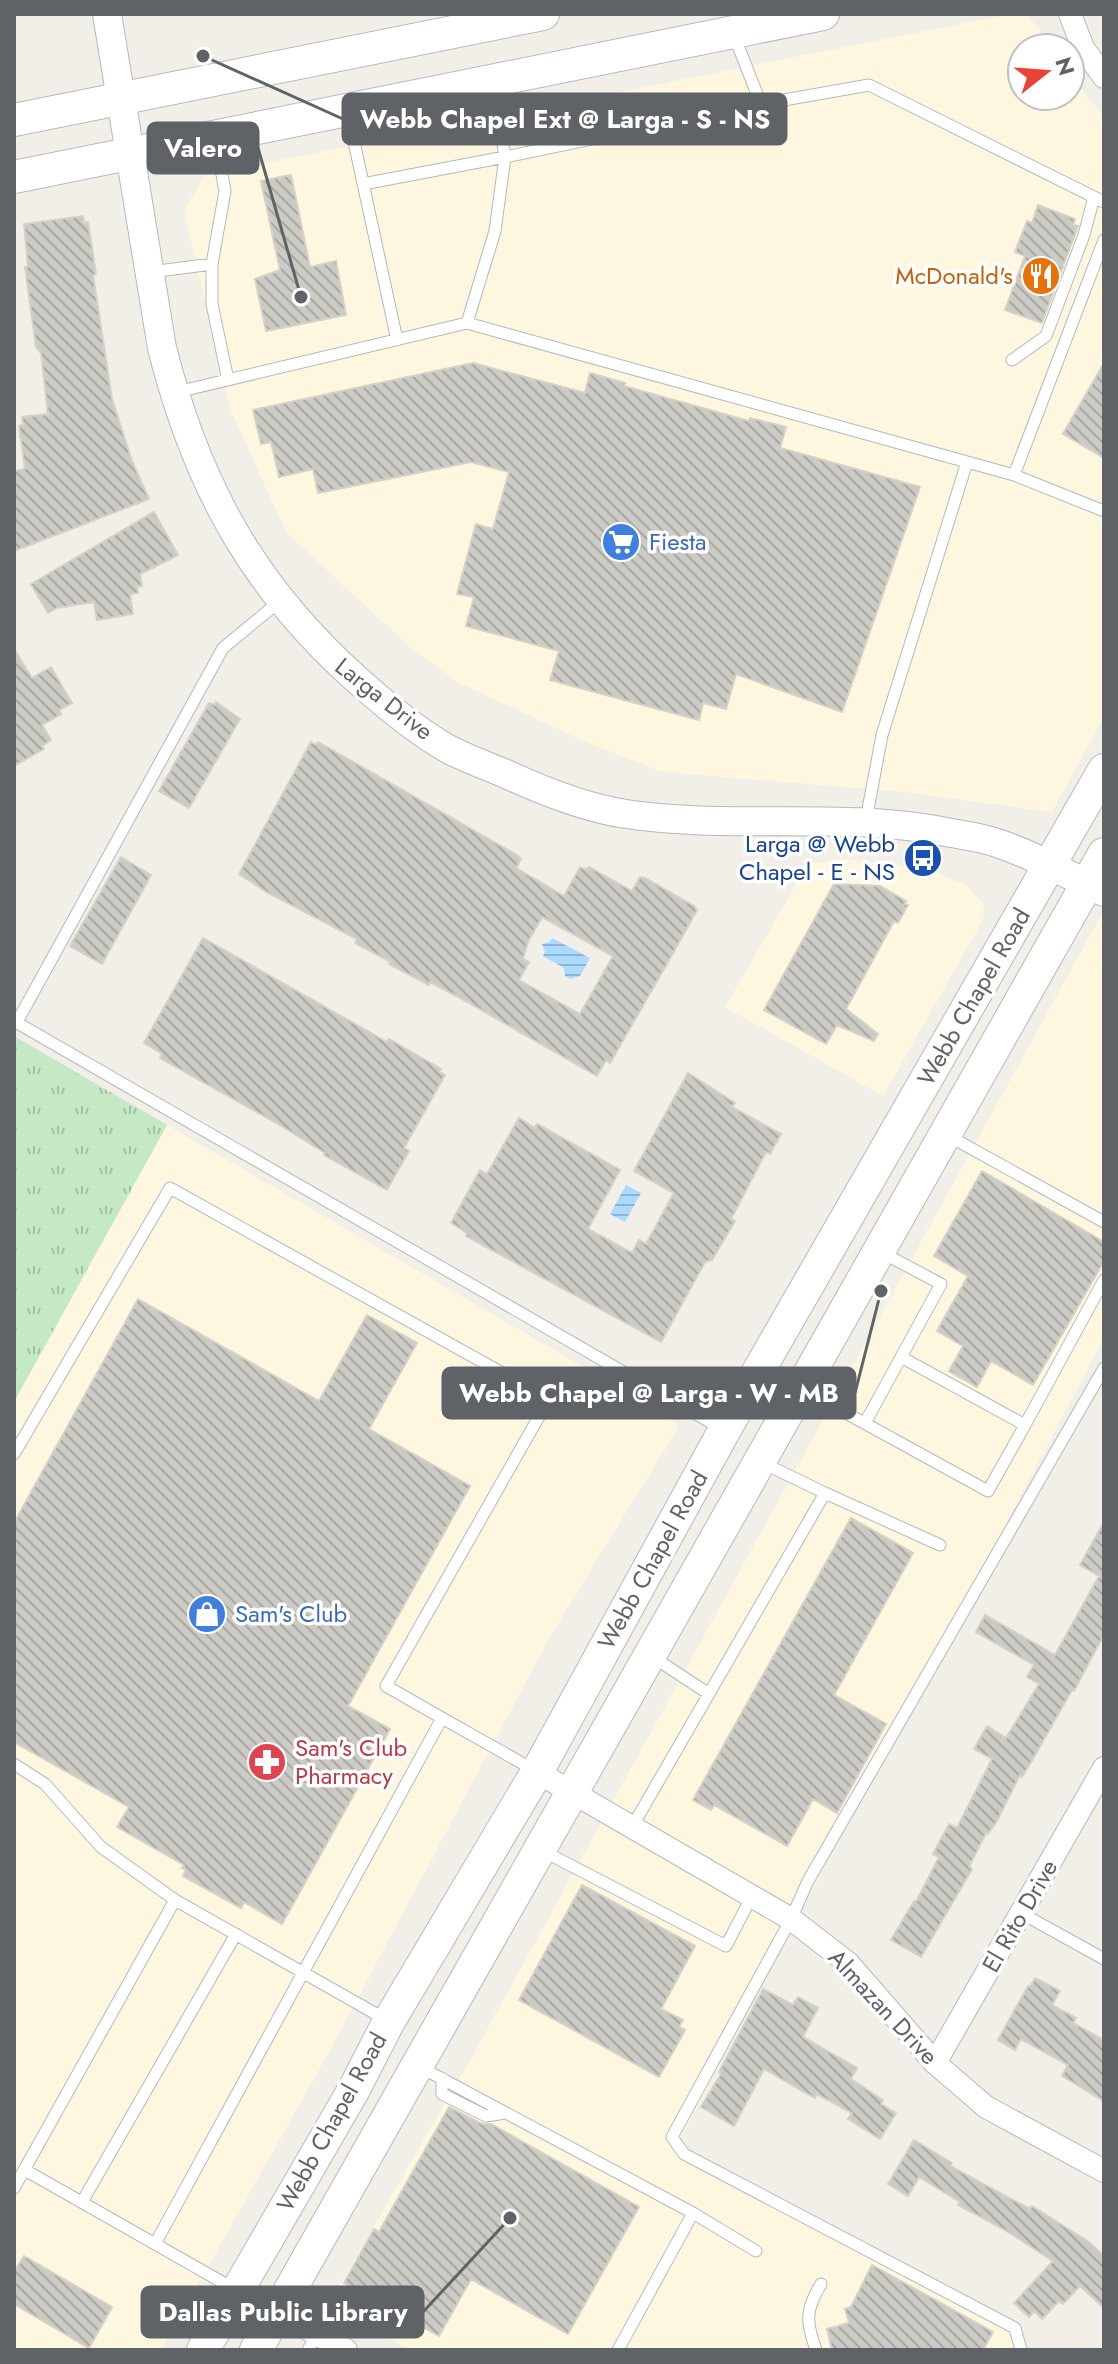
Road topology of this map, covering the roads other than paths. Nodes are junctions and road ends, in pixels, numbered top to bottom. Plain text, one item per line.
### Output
1 (107, 14) edge
2 (543, 14) edge
3 (823, 14) edge
4 (1070, 14) edge
5 (730, 23) edge
6 (1104, 77) edge
7 (493, 80) junction
8 (120, 98) junction
9 (761, 104) junction
10 (347, 110) junction
11 (14, 120) edge
12 (215, 136) junction
13 (130, 153) junction
14 (505, 157) junction
15 (14, 177) edge
16 (363, 184) junction
17 (1099, 200) edge
18 (1104, 240) edge
19 (212, 264) junction
20 (150, 272) junction
21 (467, 323) junction
22 (397, 340) junction
23 (1012, 360) dead end
24 (228, 380) junction
25 (173, 393) junction
26 (967, 462) junction
27 (1014, 475) junction
28 (1104, 511) edge
29 (280, 601) junction
30 (1104, 770) edge
31 (866, 821) junction
32 (1104, 854) edge
33 (1049, 866) junction
34 (1096, 888) edge
35 (16, 1022) edge
36 (945, 1134) junction
37 (1104, 1222) edge
38 (840, 1231) junction
39 (878, 1251) junction
40 (1104, 1280) edge
41 (901, 1357) junction
42 (1104, 1368) edge
43 (800, 1388) junction
44 (865, 1423) junction
45 (1025, 1425) junction
46 (724, 1431) junction
47 (14, 1454) edge
48 (759, 1461) junction
49 (825, 1493) junction
50 (940, 1545) dead end
51 (649, 1655) junction
52 (709, 1694) junction
53 (442, 1718) junction
54 (14, 1764) edge
55 (1104, 1768) edge
56 (537, 1772) junction
57 (572, 1792) junction
58 (632, 1827) junction
59 (540, 1849) junction
60 (752, 1896) junction
61 (175, 1900) junction
62 (1021, 1913) junction
63 (791, 1919) junction
64 (236, 1934) junction
65 (1104, 1959) edge
66 (303, 1973) junction
67 (389, 2021) junction
68 (935, 2063) junction
69 (430, 2072) junction
70 (25, 2170) junction
71 (1104, 2171) edge
72 (14, 2188) edge
73 (82, 2202) junction
74 (693, 2213) junction
75 (155, 2244) junction
76 (756, 2251) dead end
77 (821, 2284) dead end
78 (236, 2290) junction
79 (277, 2312) junction
80 (313, 2342) edge
81 (203, 2350) edge
82 (256, 2350) edge
83 (346, 2350) edge
84 (618, 2350) edge
85 (816, 2350) edge
86 (1021, 2350) edge

1 - 8 street, Larga Drive
2 - 8 main road
3 - 5 main road
4 - 6 street
5 - 7 main road
5 - 9 lane
7 - 10 main road
7 - 14 lane
8 - 11 main road
8 - 13 street, Larga Drive
9 - 14 lane
9 - 17 lane
10 - 12 main road
10 - 16 lane
12 - 13 main road
12 - 19 lane
13 - 15 main road
13 - 20 street, Larga Drive
14 - 16 lane
14 - 21 lane
16 - 22 lane
17 - 23 lane
18 - 27 lane
19 - 20 lane
19 - 24 lane
20 - 25 street, Larga Drive
21 - 22 lane
21 - 26 lane
22 - 24 lane
24 - 25 lane
25 - 29 street, Larga Drive
26 - 27 lane
26 - 31 lane
27 - 28 lane
29 - 31 street, Larga Drive
29 - 35 lane
30 - 33 main road, Webb Chapel Road
31 - 33 street, Larga Drive
32 - 34 main road, Webb Chapel Road
33 - 34 street, Larga Drive
33 - 38 main road, Webb Chapel Road
34 - 36 main road, Webb Chapel Road
35 - 46 lane
36 - 37 lane
36 - 39 main road, Webb Chapel Road
38 - 39 main road
38 - 46 main road, Webb Chapel Road
39 - 41 lane
39 - 43 main road, Webb Chapel Road
40 - 45 lane
41 - 44 lane
41 - 45 lane
42 - 63 lane
43 - 44 lane
43 - 48 main road, Webb Chapel Road
44 - 45 lane
46 - 56 main road, Webb Chapel Road
47 - 53 lane
48 - 49 lane
48 - 51 main road, Webb Chapel Road
49 - 50 lane
49 - 52 lane
51 - 52 lane
51 - 57 main road, Webb Chapel Road
52 - 58 lane
53 - 56 lane
53 - 66 lane
54 - 61 lane
55 - 62 street, El Rito Drive
56 - 57 street, Almazan Drive
56 - 67 main road, Webb Chapel Road
57 - 58 street, Almazan Drive
57 - 59 main road, Webb Chapel Road
58 - 60 street, Almazan Drive
59 - 60 lane
59 - 69 main road, Webb Chapel Road
60 - 63 street, Almazan Drive
61 - 64 lane
61 - 70 lane
62 - 65 lane
62 - 68 street, El Rito Drive
63 - 68 street, Almazan Drive
63 - 86 lane
64 - 66 lane
64 - 73 lane
66 - 67 lane
66 - 75 lane
67 - 78 main road, Webb Chapel Road
68 - 71 street, Almazan Drive
69 - 74 lane
69 - 79 main road, Webb Chapel Road
70 - 72 lane
70 - 73 lane
73 - 75 lane
74 - 76 lane
74 - 84 lane
75 - 78 lane
77 - 85 lane
78 - 79 street
78 - 81 main road, Webb Chapel Road
79 - 80 street
79 - 82 main road, Webb Chapel Road
80 - 83 street

